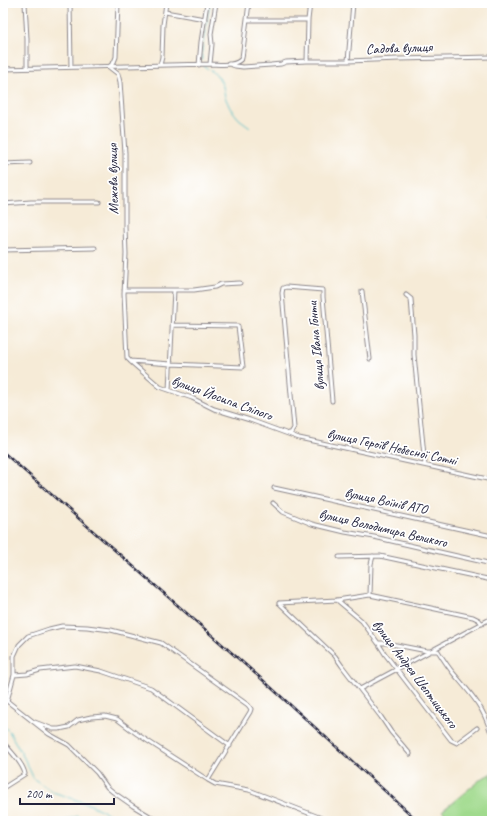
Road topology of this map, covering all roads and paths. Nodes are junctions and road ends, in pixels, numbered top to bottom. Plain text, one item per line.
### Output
1 (25, 3) edge
2 (70, 3) edge
3 (118, 3) edge
4 (166, 3) edge
5 (207, 3) edge
6 (216, 3) edge
7 (249, 3) edge
8 (310, 3) edge
9 (353, 3) edge
10 (165, 12) junction
11 (204, 19) junction
12 (247, 20) junction
13 (308, 20) junction
14 (492, 57) edge
15 (307, 60) junction
16 (348, 61) junction
17 (199, 64) junction
18 (210, 64) junction
19 (229, 64) junction
20 (160, 66) junction
21 (71, 67) junction
22 (110, 67) junction
23 (27, 68) junction
24 (3, 69) edge
25 (30, 163) dead end
26 (3, 164) edge
27 (99, 202) dead end
28 (3, 204) edge
29 (95, 248) dead end
30 (3, 250) edge
31 (240, 284) dead end
32 (174, 290) junction
33 (362, 291) dead end
34 (124, 292) junction
35 (406, 295) dead end
36 (172, 325) junction
37 (370, 359) dead end
38 (130, 361) junction
39 (171, 364) junction
40 (169, 390) junction
41 (332, 401) dead end
42 (287, 433) junction
43 (425, 465) junction
44 (492, 480) edge
45 (274, 488) dead end
46 (273, 503) dead end
47 (492, 536) edge
48 (373, 556) junction
49 (339, 557) dead end
50 (492, 564) edge
51 (492, 580) edge
52 (370, 595) junction
53 (337, 600) junction
54 (492, 618) edge
55 (482, 624) junction
56 (378, 644) junction
57 (432, 651) junction
58 (398, 670) junction
59 (14, 675) junction
60 (360, 689) junction
61 (7, 700) junction
62 (3, 704) edge
63 (32, 721) junction
64 (477, 728) dead end
65 (490, 730) dead end
66 (3, 742) edge
67 (230, 746) junction
68 (410, 754) dead end
69 (208, 780) junction
70 (3, 788) edge
71 (48, 820) dead end
72 (43, 821) edge
73 (158, 821) edge
74 (329, 821) edge

1 - 23 street
2 - 21 street
3 - 22 street
4 - 10 street
5 - 11 street
6 - 18 street
7 - 12 street
8 - 13 street
9 - 16 street
10 - 11 street
10 - 20 street
11 - 17 street
12 - 13 street
12 - 19 street
13 - 15 street
14 - 16 street, Садова вулиця
15 - 16 street, Садова вулиця
15 - 19 street, Садова вулиця
17 - 18 street, Садова вулиця
17 - 20 street, Садова вулиця
18 - 19 street, Садова вулиця
20 - 22 street, Садова вулиця
21 - 22 street, Садова вулиця
21 - 23 street, Садова вулиця
22 - 34 street, Межова вулиця
23 - 24 street, Садова вулиця
25 - 26 street
27 - 28 street
29 - 30 street
31 - 32 street
32 - 34 street
32 - 36 street
33 - 37 street
34 - 38 street
35 - 43 street
36 - 39 street
36 - 39 street
38 - 39 street
38 - 40 street, вулиця Йосипа Сліпого
39 - 40 street
40 - 42 street, вулиця Йосипа Сліпого
41 - 42 street, вулиця Івана Гонти
42 - 43 street, вулиця Героїв Небесної Сотні
43 - 44 street, вулиця Героїв Небесної Сотні
45 - 47 street, вулиця Воїнів АТО
46 - 50 street, вулиця Володимира Великого
48 - 49 street, вулиця Володимира Великого
48 - 51 street, вулиця Володимира Великого
48 - 52 street
52 - 53 street
52 - 55 street
53 - 56 street, вулиця Андрея Шептицького
53 - 60 street
54 - 55 street
55 - 57 street
56 - 57 street
56 - 58 street, вулиця Андрея Шептицького
57 - 58 street
57 - 65 street
58 - 60 street
58 - 64 street, вулиця Андрея Шептицького
59 - 61 street
59 - 67 street
59 - 67 street
60 - 68 street
61 - 62 street
61 - 63 street
63 - 69 street
63 - 73 street
66 - 70 street
67 - 69 street
69 - 74 street
71 - 72 street

